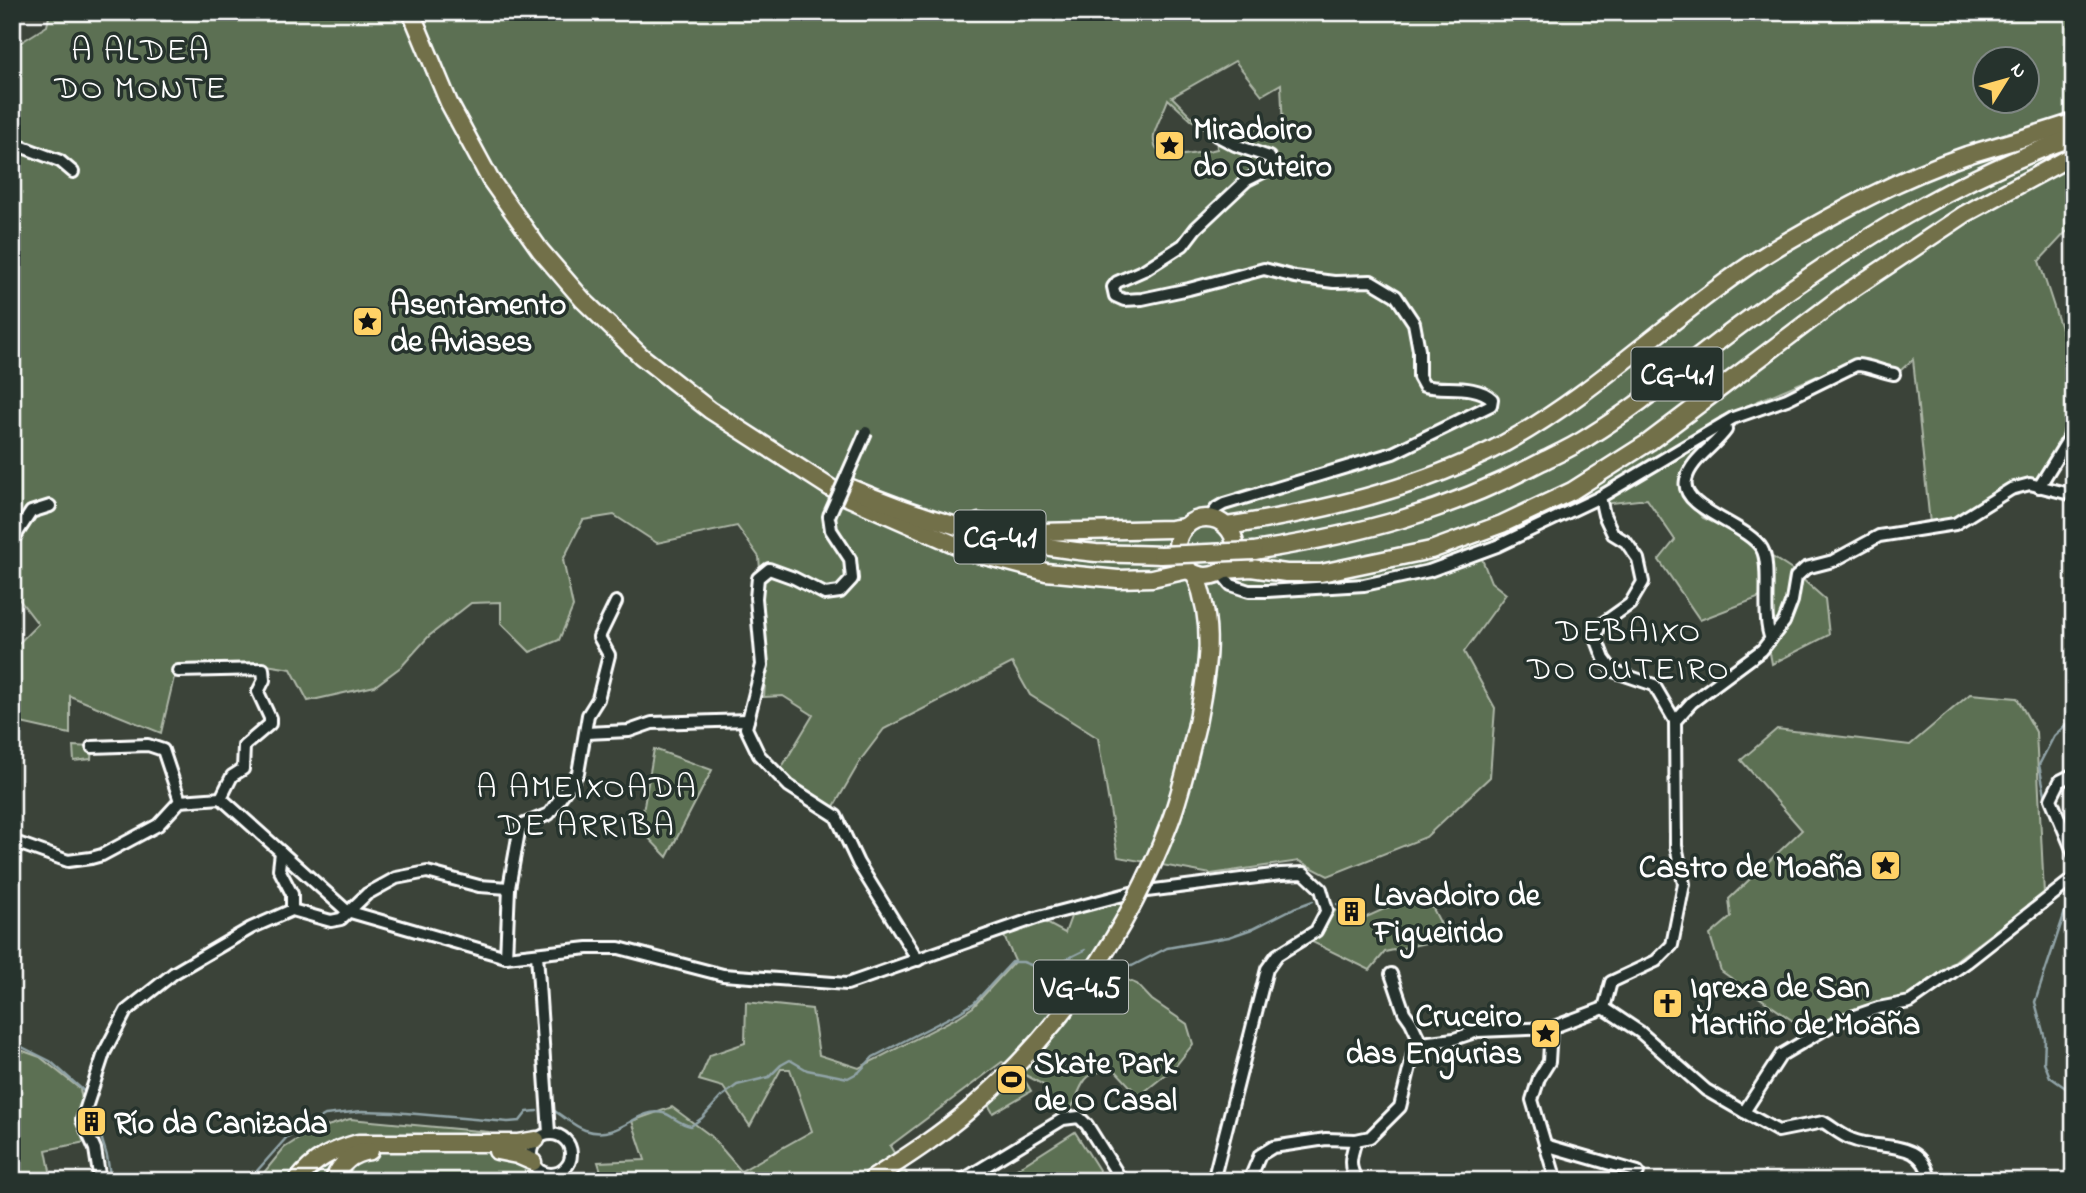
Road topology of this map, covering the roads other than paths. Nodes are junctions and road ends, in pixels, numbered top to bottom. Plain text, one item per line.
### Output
1 (411, 12) edge
2 (2074, 122) edge
3 (1216, 135) dead end
4 (2074, 137) edge
5 (12, 143) edge
6 (2074, 155) edge
7 (73, 172) dead end
8 (2074, 343) edge
9 (1894, 374) dead end
10 (2074, 387) edge
11 (2074, 416) edge
12 (1725, 423) junction
13 (866, 432) dead end
14 (780, 455) junction
15 (846, 486) junction
16 (2039, 487) junction
17 (2074, 495) edge
18 (1601, 497) junction
19 (50, 506) dead end
20 (1209, 518) junction
21 (1227, 526) junction
22 (1185, 527) junction
23 (12, 541) edge
24 (1192, 572) junction
25 (1220, 573) junction
26 (616, 602) dead end
27 (1206, 609) junction
28 (1771, 639) junction
29 (178, 671) dead end
30 (748, 720) junction
31 (1675, 721) junction
32 (586, 733) junction
33 (92, 747) dead end
34 (2074, 774) edge
35 (220, 798) junction
36 (180, 801) junction
37 (12, 841) edge
38 (281, 852) junction
39 (2074, 854) edge
40 (2074, 878) edge
41 (509, 888) junction
42 (292, 910) junction
43 (347, 911) junction
44 (537, 954) junction
45 (506, 957) junction
46 (918, 960) junction
47 (1391, 974) dead end
48 (1604, 1008) junction
49 (1551, 1028) junction
50 (1421, 1043) junction
51 (1744, 1112) junction
52 (543, 1137) junction
53 (1356, 1140) junction
54 (1545, 1145) junction
55 (542, 1172) edge
56 (1638, 1172) dead end
57 (560, 1176) edge
58 (100, 1181) edge
59 (297, 1181) edge
60 (333, 1181) edge
61 (869, 1181) edge
62 (961, 1181) edge
63 (1122, 1181) edge
64 (1213, 1181) edge
65 (1249, 1181) edge
66 (1358, 1181) edge
67 (1553, 1181) edge
68 (1930, 1181) edge

1 - 14 highway, CG-4.1
2 - 21 highway
3 - 20 street
4 - 15 highway, CG-4.1, bridge
5 - 7 street
6 - 25 highway
8 - 10 street
9 - 12 street
11 - 16 street
12 - 18 street
12 - 28 street
13 - 30 street, bridge
14 - 15 highway, CG-4.1
14 - 24 highway
15 - 22 highway
16 - 17 street
16 - 28 street
18 - 25 street
18 - 31 street
19 - 23 street
20 - 21 highway
20 - 22 highway
21 - 25 highway
22 - 24 highway
24 - 25 highway
24 - 27 highway
25 - 27 highway
26 - 32 street
27 - 61 highway, VG-4.5, bridge
28 - 31 street
29 - 35 street
30 - 32 street
30 - 46 street
31 - 48 street
32 - 41 street
33 - 36 street
34 - 39 street
35 - 36 street
35 - 38 street
36 - 37 street
38 - 42 street
38 - 43 street
40 - 51 street
41 - 43 street
41 - 45 street
42 - 43 street
42 - 58 street
43 - 45 street
44 - 45 street
44 - 46 street
44 - 52 street
46 - 64 street
47 - 50 street
48 - 49 street
48 - 51 street
49 - 50 street
49 - 54 street
50 - 53 street
51 - 68 street
52 - 55 street
52 - 57 street
52 - 59 highway
53 - 65 street
53 - 66 street
54 - 56 street
54 - 67 street
55 - 57 street
55 - 60 highway
62 - 63 street

